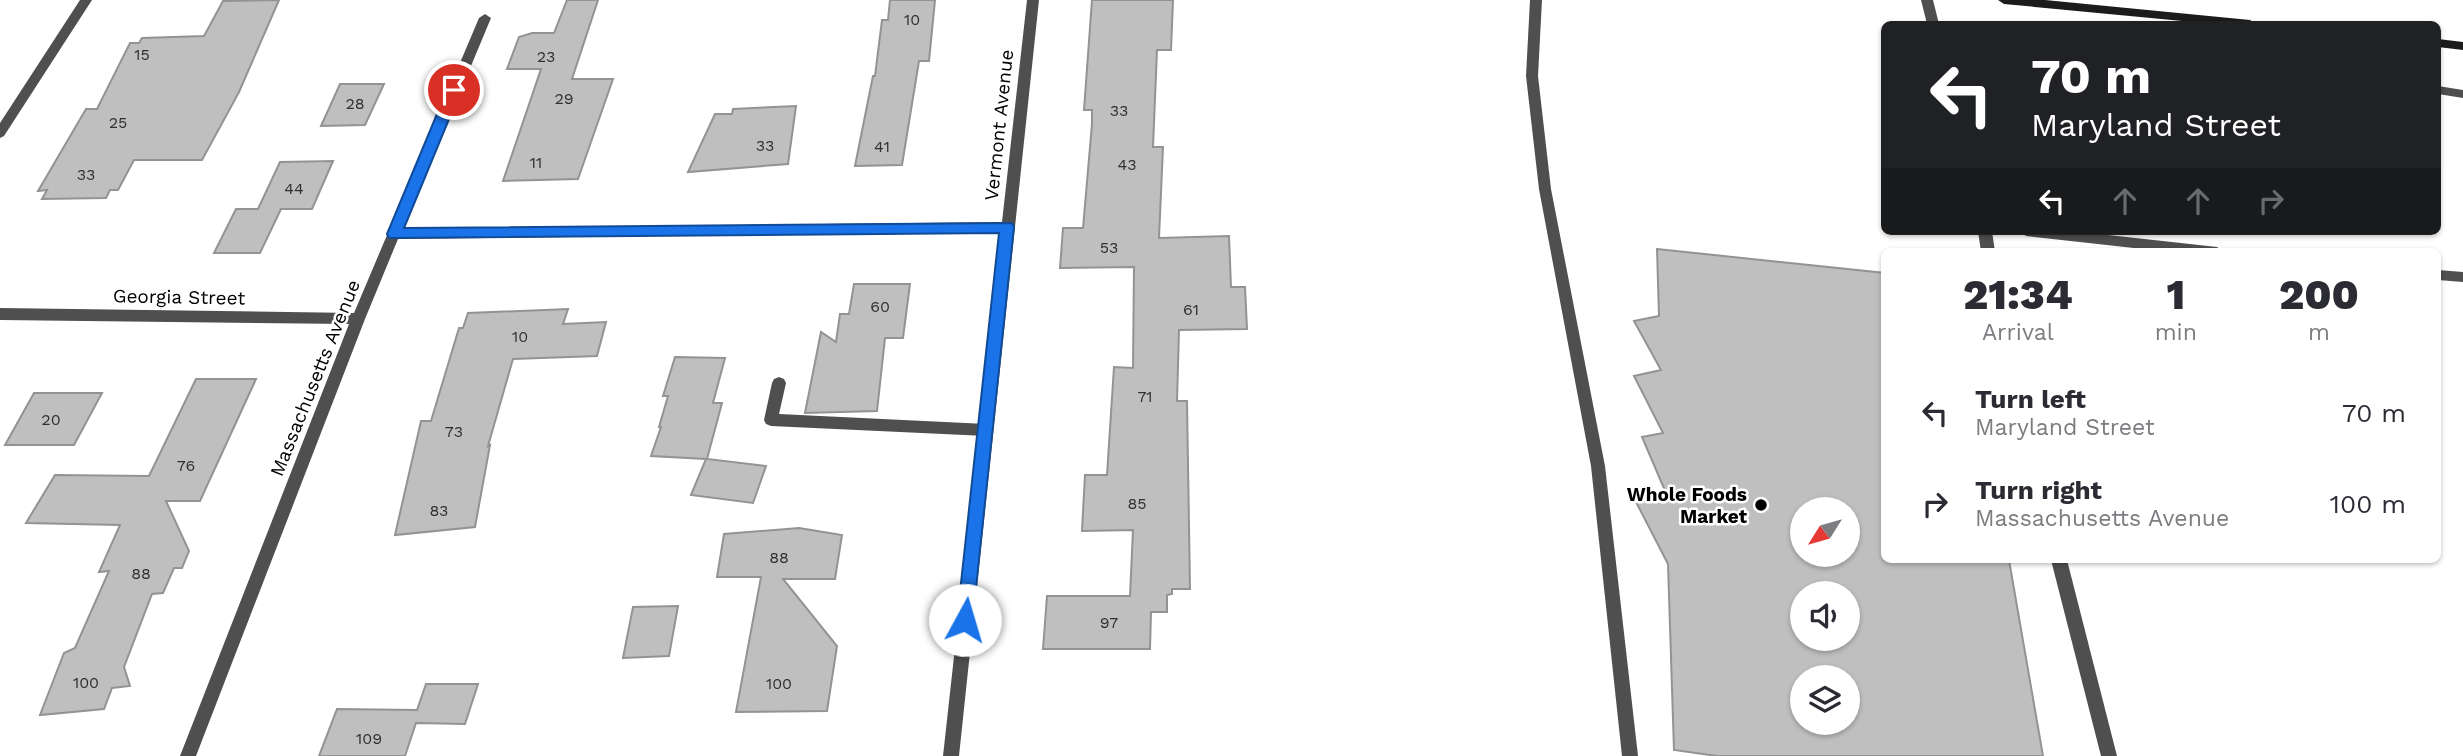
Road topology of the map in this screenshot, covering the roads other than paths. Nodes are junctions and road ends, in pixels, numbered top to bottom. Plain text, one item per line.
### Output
1 (86, 0) edge
2 (1032, 0) edge
3 (1536, 0) edge
4 (1927, 0) edge
5 (2004, 0) edge
6 (485, 18) dead end
7 (1932, 21) edge
8 (2219, 21) edge
9 (2441, 43) edge
10 (2463, 46) edge
11 (2441, 90) edge
12 (2463, 94) edge
13 (0, 133) edge
14 (1007, 227) junction
15 (394, 234) junction
16 (2099, 235) edge
17 (2137, 237) edge
18 (2196, 248) edge
19 (2441, 275) edge
20 (2463, 277) edge
21 (0, 314) edge
22 (358, 319) junction
23 (779, 383) dead end
24 (986, 430) junction
25 (2060, 563) edge
26 (188, 756) edge
27 (951, 756) edge
28 (1630, 756) edge
29 (2109, 756) edge

1 - 13 street
2 - 14 street, Vermont Avenue
3 - 28 street
4 - 7 street
5 - 8 main road
6 - 15 street, Massachusetts Avenue
9 - 10 main road
11 - 12 street
14 - 15 street
14 - 24 street, Vermont Avenue
15 - 22 street, Massachusetts Avenue
16 - 17 street
17 - 18 street
19 - 20 street
21 - 22 street, Georgia Street
22 - 26 street, Massachusetts Avenue
23 - 24 street
24 - 27 street, Vermont Avenue
25 - 29 street

